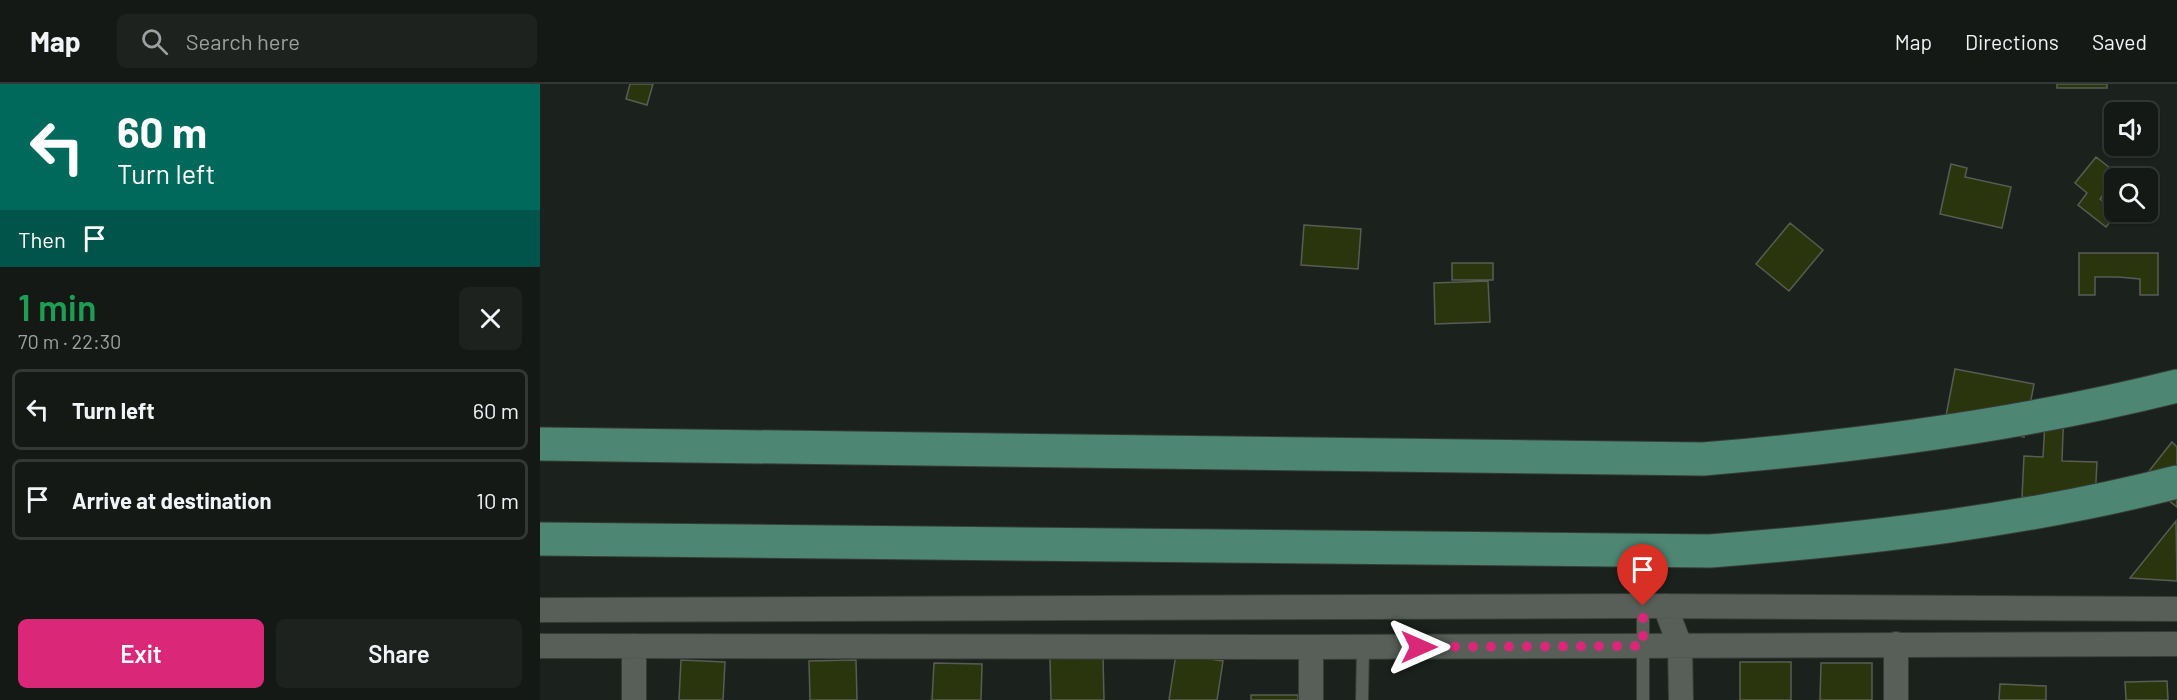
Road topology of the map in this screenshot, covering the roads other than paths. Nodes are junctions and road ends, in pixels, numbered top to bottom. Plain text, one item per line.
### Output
1 (2177, 386) edge
2 (540, 444) edge
3 (2177, 482) edge
4 (540, 539) edge
5 (1654, 606) junction
6 (1376, 607) junction
7 (2177, 609) edge
8 (540, 610) edge
9 (1896, 644) junction
10 (2177, 644) edge
11 (540, 646) edge
12 (634, 646) junction
13 (1643, 646) junction
14 (1680, 646) junction
15 (1311, 647) junction
16 (1369, 647) junction
17 (634, 700) edge
18 (1311, 700) edge
19 (1362, 700) edge
20 (1642, 700) edge
21 (1681, 700) edge
22 (1896, 700) edge

1 - 2 main road
3 - 4 main road
5 - 6 street
5 - 7 street
5 - 13 lane
5 - 14 street
6 - 8 street
6 - 16 street
9 - 10 street
9 - 14 street
9 - 22 street
11 - 12 street
12 - 15 street
12 - 17 street
13 - 14 street
13 - 16 street
13 - 20 lane
14 - 21 street
15 - 16 street
15 - 18 street
16 - 19 lane

